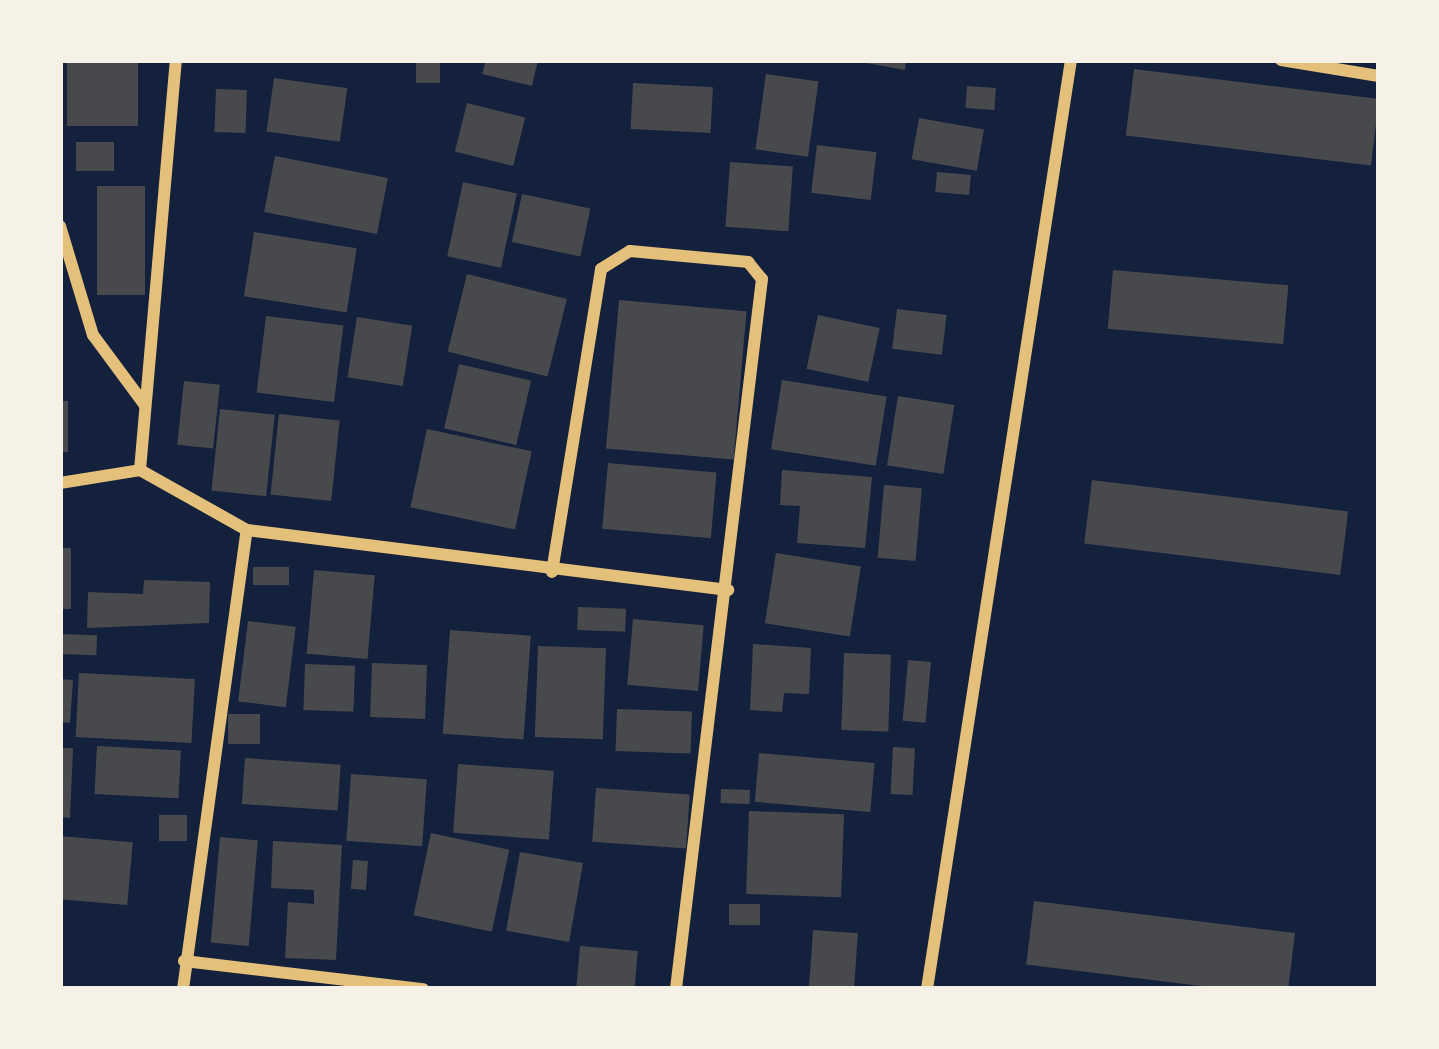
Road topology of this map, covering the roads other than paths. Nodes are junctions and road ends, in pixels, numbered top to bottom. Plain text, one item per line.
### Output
1 (176, 60) edge
2 (1071, 60) edge
3 (1281, 60) edge
4 (1379, 76) edge
5 (60, 226) edge
6 (145, 405) junction
7 (140, 470) junction
8 (60, 483) edge
9 (247, 530) junction
10 (552, 572) junction
11 (728, 590) junction
12 (184, 961) junction
13 (183, 989) edge
14 (423, 989) edge
15 (676, 989) edge
16 (927, 989) edge

1 - 6 street
2 - 16 street
3 - 4 street
5 - 6 street
6 - 7 street
7 - 8 street
7 - 9 street
9 - 10 street
9 - 12 street
10 - 11 street
10 - 11 street
11 - 15 street
12 - 13 street
12 - 14 street

